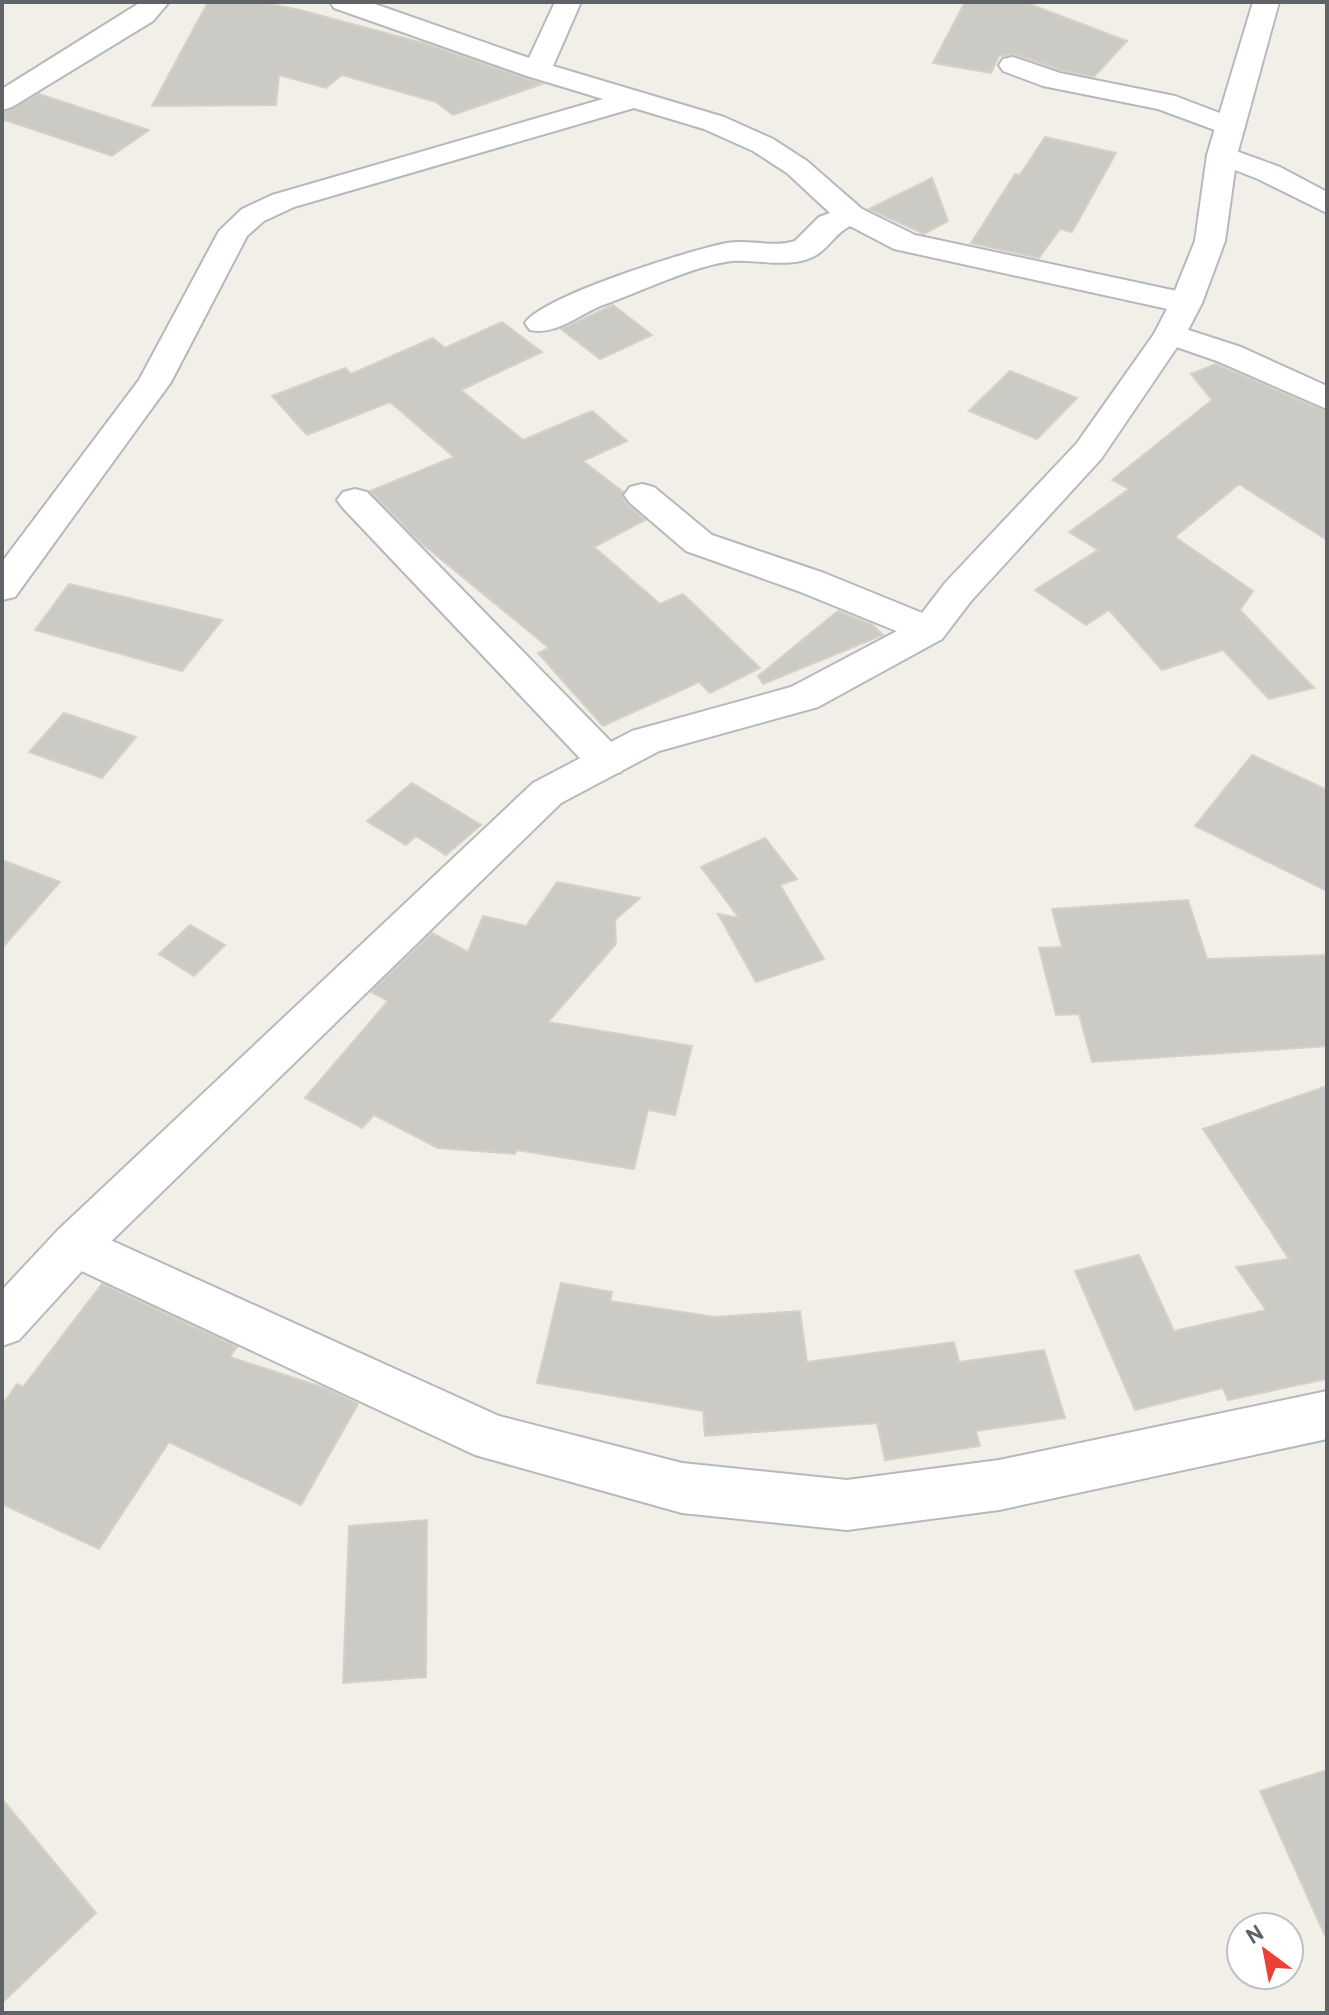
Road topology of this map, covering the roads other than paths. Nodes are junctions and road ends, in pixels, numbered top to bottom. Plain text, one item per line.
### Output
1 (156, 2) edge
2 (568, 2) edge
3 (1266, 2) edge
4 (349, 3) edge
5 (1013, 65) dead end
6 (537, 70) junction
7 (634, 99) junction
8 (2, 101) edge
9 (1227, 141) junction
10 (1327, 204) edge
11 (851, 215) junction
12 (1178, 319) junction
13 (541, 323) dead end
14 (1327, 399) edge
15 (642, 495) dead end
16 (355, 500) dead end
17 (2, 588) edge
18 (929, 630) junction
19 (607, 762) junction
20 (75, 1245) junction
21 (2, 1324) edge
22 (1327, 1415) edge

1 - 8 street
2 - 6 street
3 - 9 street
4 - 6 street
5 - 9 street
6 - 7 street
7 - 11 street
7 - 17 street
9 - 10 street
9 - 12 street
11 - 12 street
11 - 13 street
12 - 14 street
12 - 18 street
15 - 18 street
16 - 19 street
18 - 19 street
19 - 20 street
20 - 21 street
20 - 22 street

